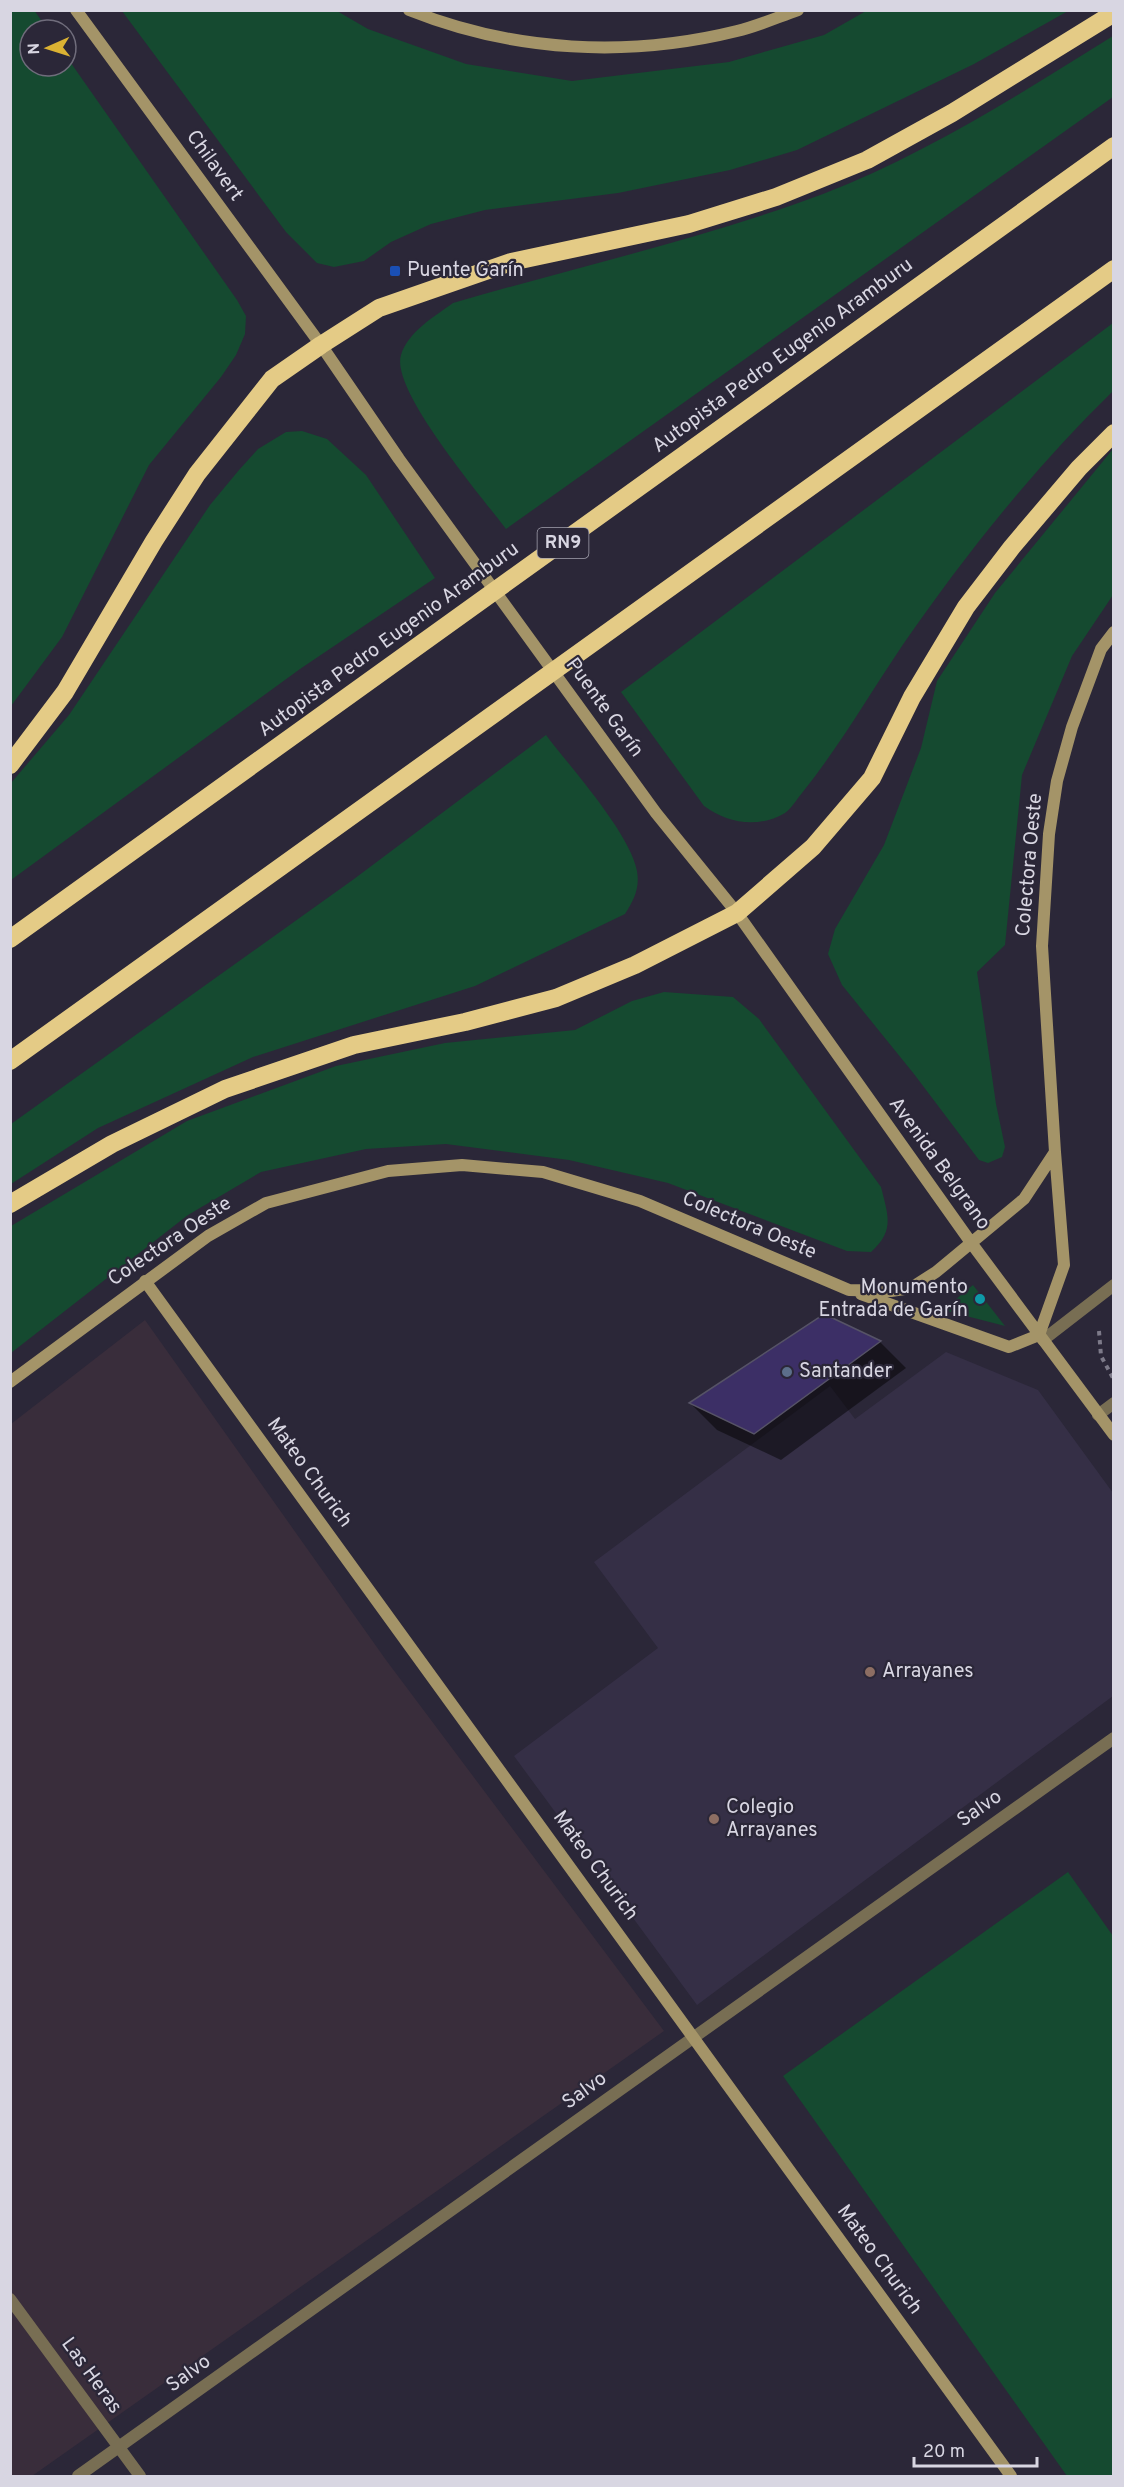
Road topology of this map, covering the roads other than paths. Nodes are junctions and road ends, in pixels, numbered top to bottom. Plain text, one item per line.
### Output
1 (76, 10) edge
2 (409, 10) edge
3 (798, 10) edge
4 (1113, 13) edge
5 (1113, 146) edge
6 (1113, 269) edge
7 (321, 345) junction
8 (1113, 433) edge
9 (1113, 632) edge
10 (10, 765) edge
11 (737, 913) junction
12 (10, 939) edge
13 (10, 1060) edge
14 (1055, 1152) junction
15 (10, 1204) edge
16 (972, 1244) junction
17 (145, 1281) junction
18 (1113, 1285) edge
19 (849, 1290) junction
20 (1041, 1337) junction
21 (10, 1382) edge
22 (1113, 1403) edge
23 (1098, 1415) junction
24 (1113, 1435) edge
25 (1113, 1738) edge
26 (694, 2037) junction
27 (10, 2299) edge
28 (119, 2447) junction
29 (78, 2476) edge
30 (140, 2476) edge
31 (1011, 2476) edge

1 - 7 street, Chilavert
2 - 3 street
4 - 7 highway
5 - 12 highway, Autopista Pedro Eugenio Aramburu / RN9
6 - 13 highway
7 - 10 highway
7 - 11 street, Puente Garín
8 - 11 highway
9 - 14 street, Colectora Oeste
11 - 15 highway
11 - 16 street, Avenida Belgrano
14 - 16 street, Colectora Oeste
14 - 20 street
16 - 19 street, Colectora Oeste
16 - 20 street, Avenida Belgrano
17 - 19 street, Colectora Oeste
17 - 21 street, Colectora Oeste
17 - 26 street, Mateo Churich
18 - 20 street
19 - 20 street
20 - 23 street, Avenida Belgrano
22 - 23 street
23 - 24 street, Avenida Belgrano
25 - 26 street, Salvo
26 - 28 street, Salvo
26 - 31 street, Mateo Churich
27 - 28 street, Las Heras
28 - 29 street, Salvo
28 - 30 street, Las Heras

